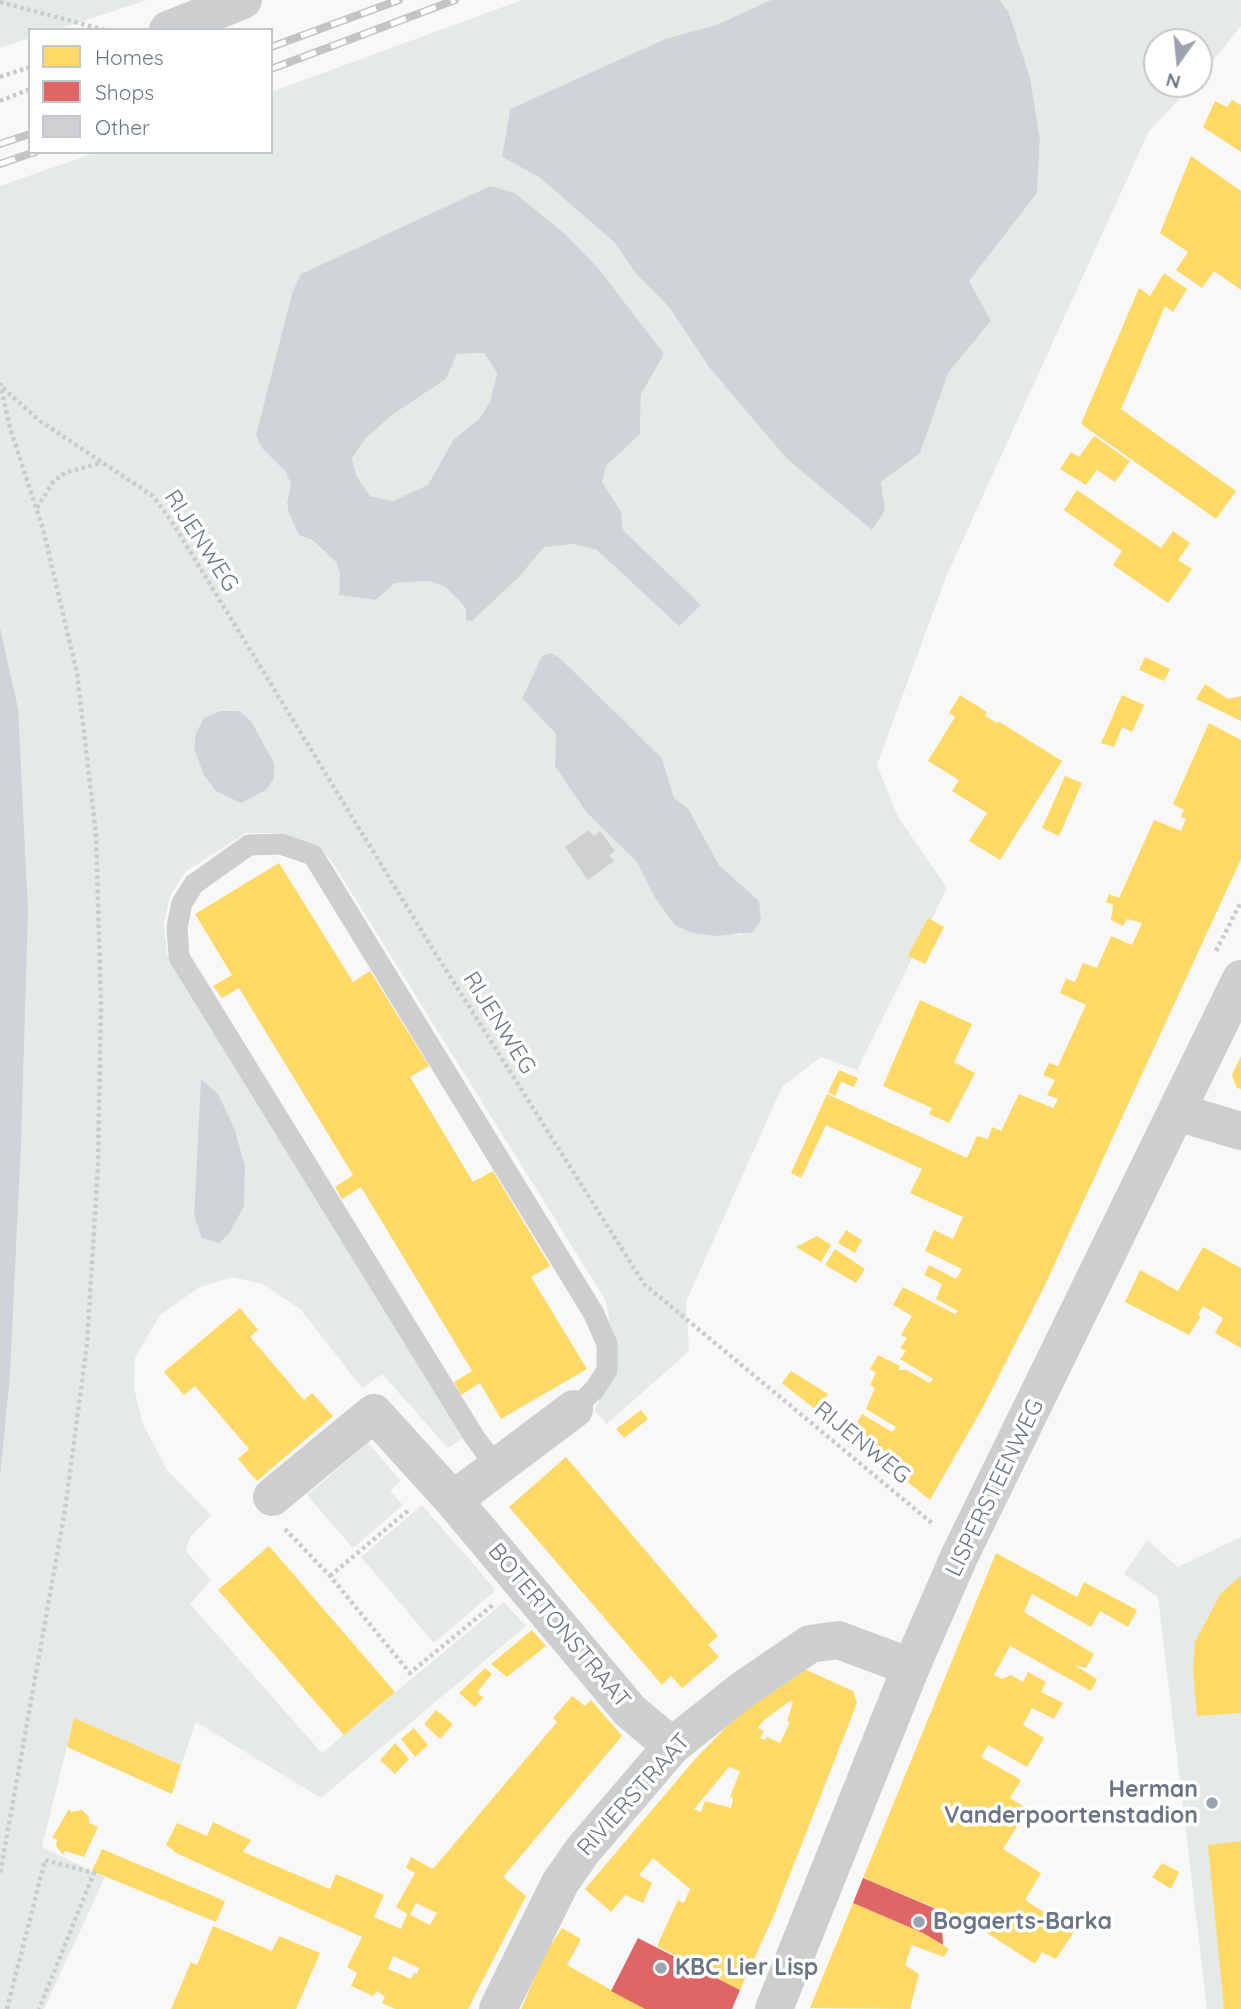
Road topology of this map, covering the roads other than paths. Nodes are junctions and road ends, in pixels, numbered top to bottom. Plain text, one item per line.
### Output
1 (243, 0) edge
2 (173, 28) edge
3 (1241, 979) edge
4 (1177, 1112) junction
5 (1241, 1131) edge
6 (574, 1409) joint
7 (497, 1467) junction
8 (446, 1492) junction
9 (277, 1512) road end
10 (911, 1667) junction
11 (672, 1746) junction
12 (498, 2009) edge
13 (774, 2009) edge

1 - 2 street
3 - 4 street, LISPERSTEENWEG
4 - 5 street
4 - 10 street, LISPERSTEENWEG
6 - 7 street
6 - 7 lane
7 - 8 street
8 - 9 street, BOTERTONSTRAAT
8 - 11 street, BOTERTONSTRAAT
10 - 11 street, RIVIERSTRAAT
10 - 13 street, LISPERSTEENWEG
11 - 12 street, RIVIERSTRAAT

